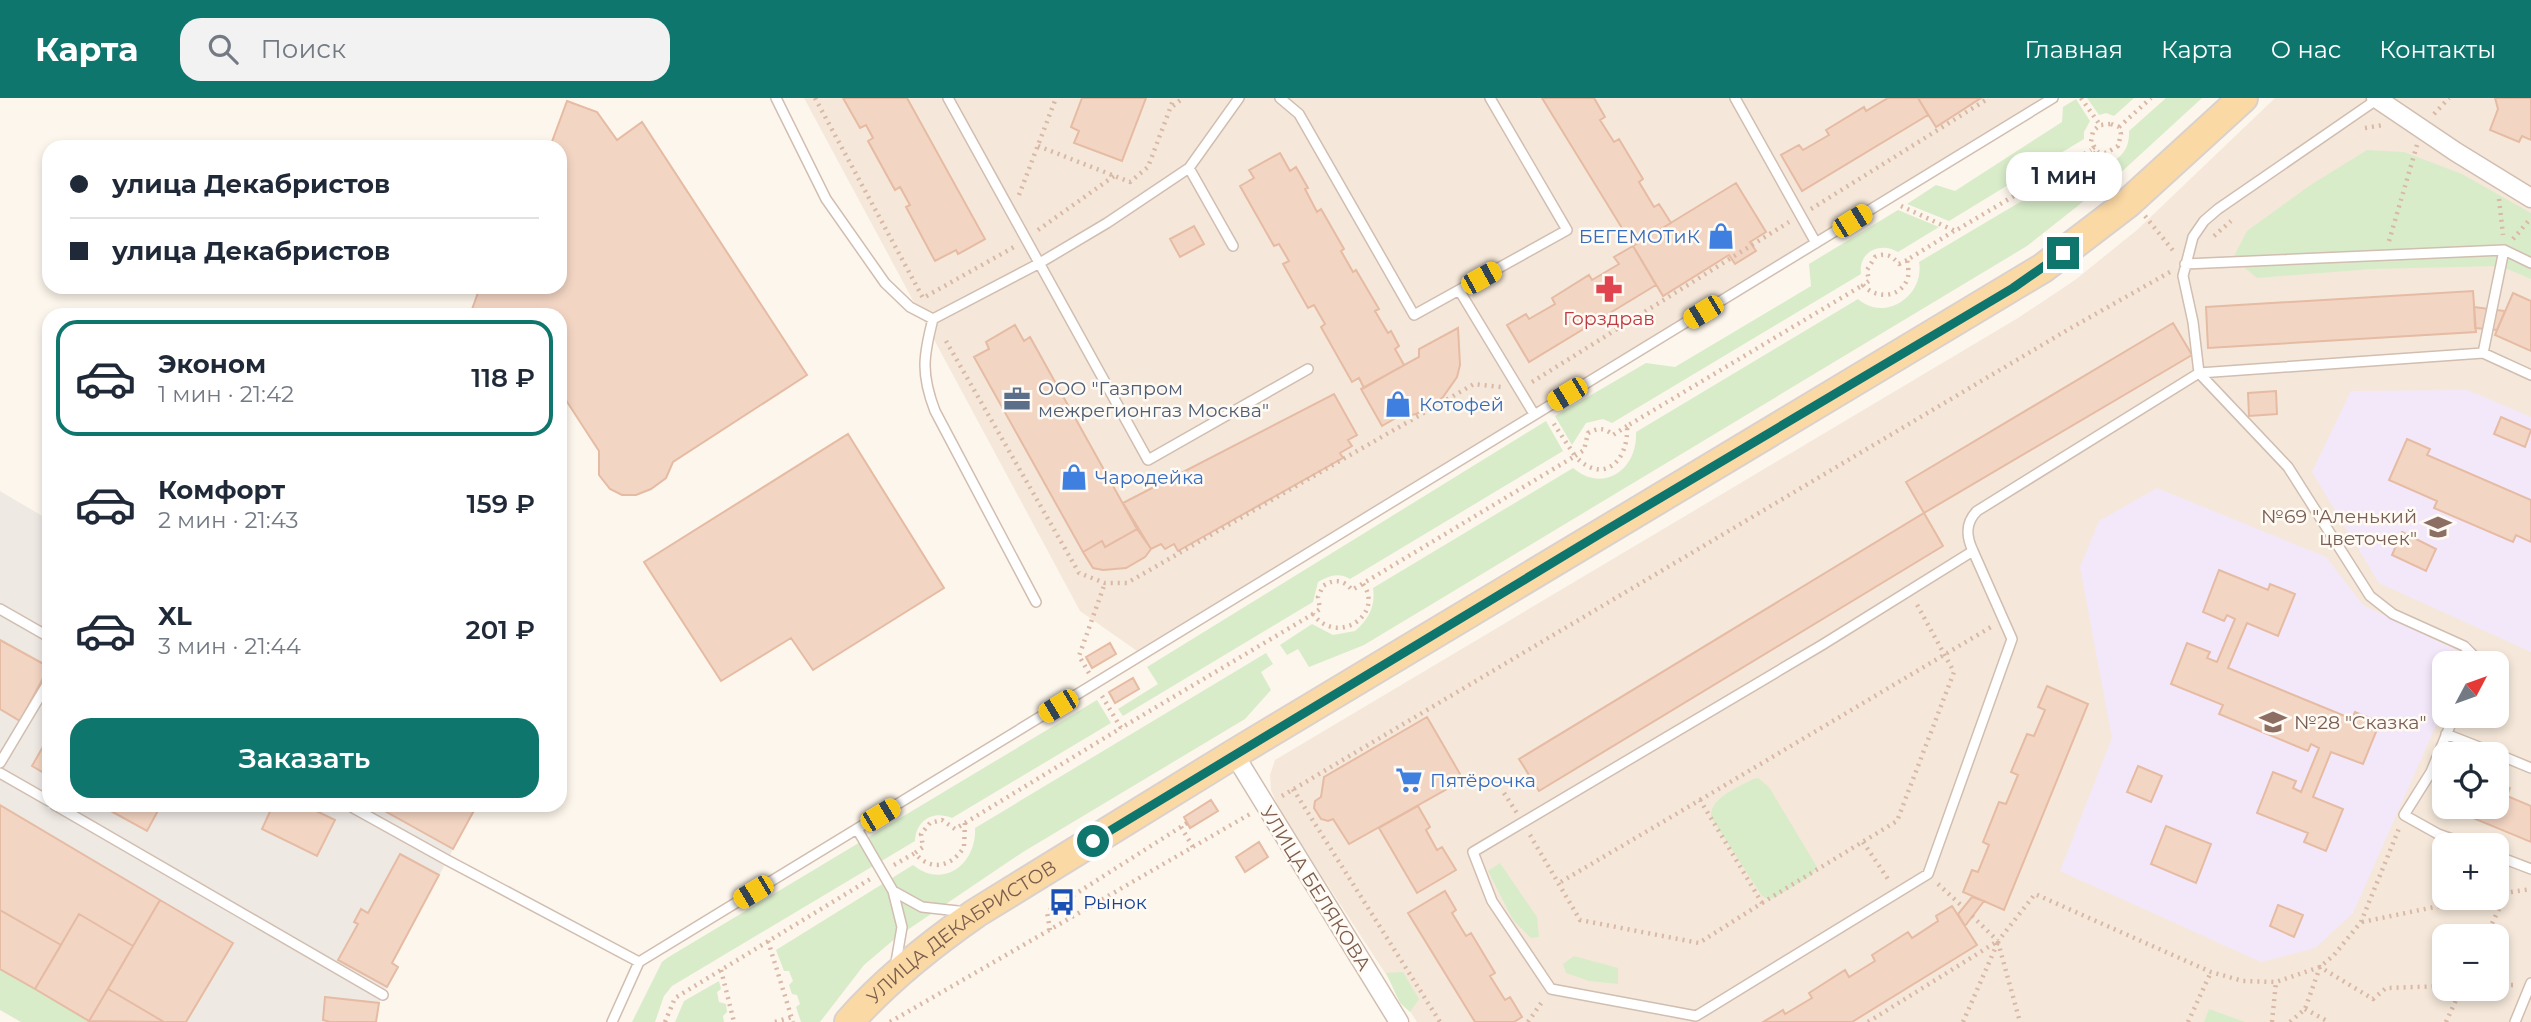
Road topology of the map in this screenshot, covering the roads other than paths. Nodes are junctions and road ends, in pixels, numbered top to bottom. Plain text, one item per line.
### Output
1 (776, 98) edge
2 (948, 98) edge
3 (1238, 98) edge
4 (1280, 98) edge
5 (1490, 98) edge
6 (1735, 98) edge
7 (2053, 98) edge
8 (2243, 98) edge
9 (2378, 98) edge
10 (1189, 168) junction
11 (2531, 198) edge
12 (1816, 243) junction
13 (1233, 246) dead end
14 (2504, 250) junction
15 (2531, 263) edge
16 (1038, 264) junction
17 (2185, 264) junction
18 (1459, 290) junction
19 (933, 319) junction
20 (2483, 353) junction
21 (1308, 369) dead end
22 (2199, 373) junction
23 (2531, 375) edge
24 (1534, 414) junction
25 (1973, 551) junction
26 (1036, 602) dead end
27 (0, 609) edge
28 (42, 633) edge
29 (2469, 651) edge
30 (42, 693) edge
31 (2449, 728) edge
32 (2446, 734) junction
33 (2466, 742) edge
34 (1234, 754) junction
35 (2509, 759) edge
36 (0, 763) edge
37 (2531, 768) edge
38 (0, 773) edge
39 (42, 797) edge
40 (67, 812) edge
41 (361, 812) edge
42 (857, 829) junction
43 (2436, 833) edge
44 (2509, 861) edge
45 (2531, 869) edge
46 (893, 891) junction
47 (976, 913) junction
48 (639, 962) junction
49 (893, 977) junction
50 (2527, 984) edge
51 (383, 995) dead end
52 (611, 1022) edge
53 (849, 1022) edge
54 (1399, 1022) edge
55 (2515, 1022) edge

1 - 19 lane
2 - 16 lane
3 - 10 lane
4 - 18 lane
5 - 18 lane
6 - 12 lane
7 - 12 lane
8 - 34 main road, УЛИЦА ДЕКАБРИСТОВ
9 - 11 street
9 - 17 lane
10 - 13 lane
10 - 16 lane
12 - 24 lane
14 - 15 lane
14 - 17 lane
14 - 20 lane
16 - 19 lane
16 - 21 lane
17 - 22 lane
18 - 24 lane
19 - 26 lane
20 - 22 lane
20 - 23 lane
22 - 25 lane
22 - 29 lane
24 - 42 lane
25 - 25 lane
27 - 28 lane
30 - 36 lane
31 - 32 lane
32 - 33 lane
32 - 43 lane
34 - 47 main road, УЛИЦА ДЕКАБРИСТОВ
34 - 54 street, УЛИЦА БЕЛЯКОВА
35 - 37 lane
38 - 39 lane
40 - 51 lane
41 - 48 lane
42 - 46 lane
42 - 48 lane
44 - 45 lane
46 - 47 lane
46 - 49 lane
47 - 49 main road, УЛИЦА ДЕКАБРИСТОВ
48 - 52 lane
49 - 53 main road, УЛИЦА ДЕКАБРИСТОВ
50 - 55 lane

